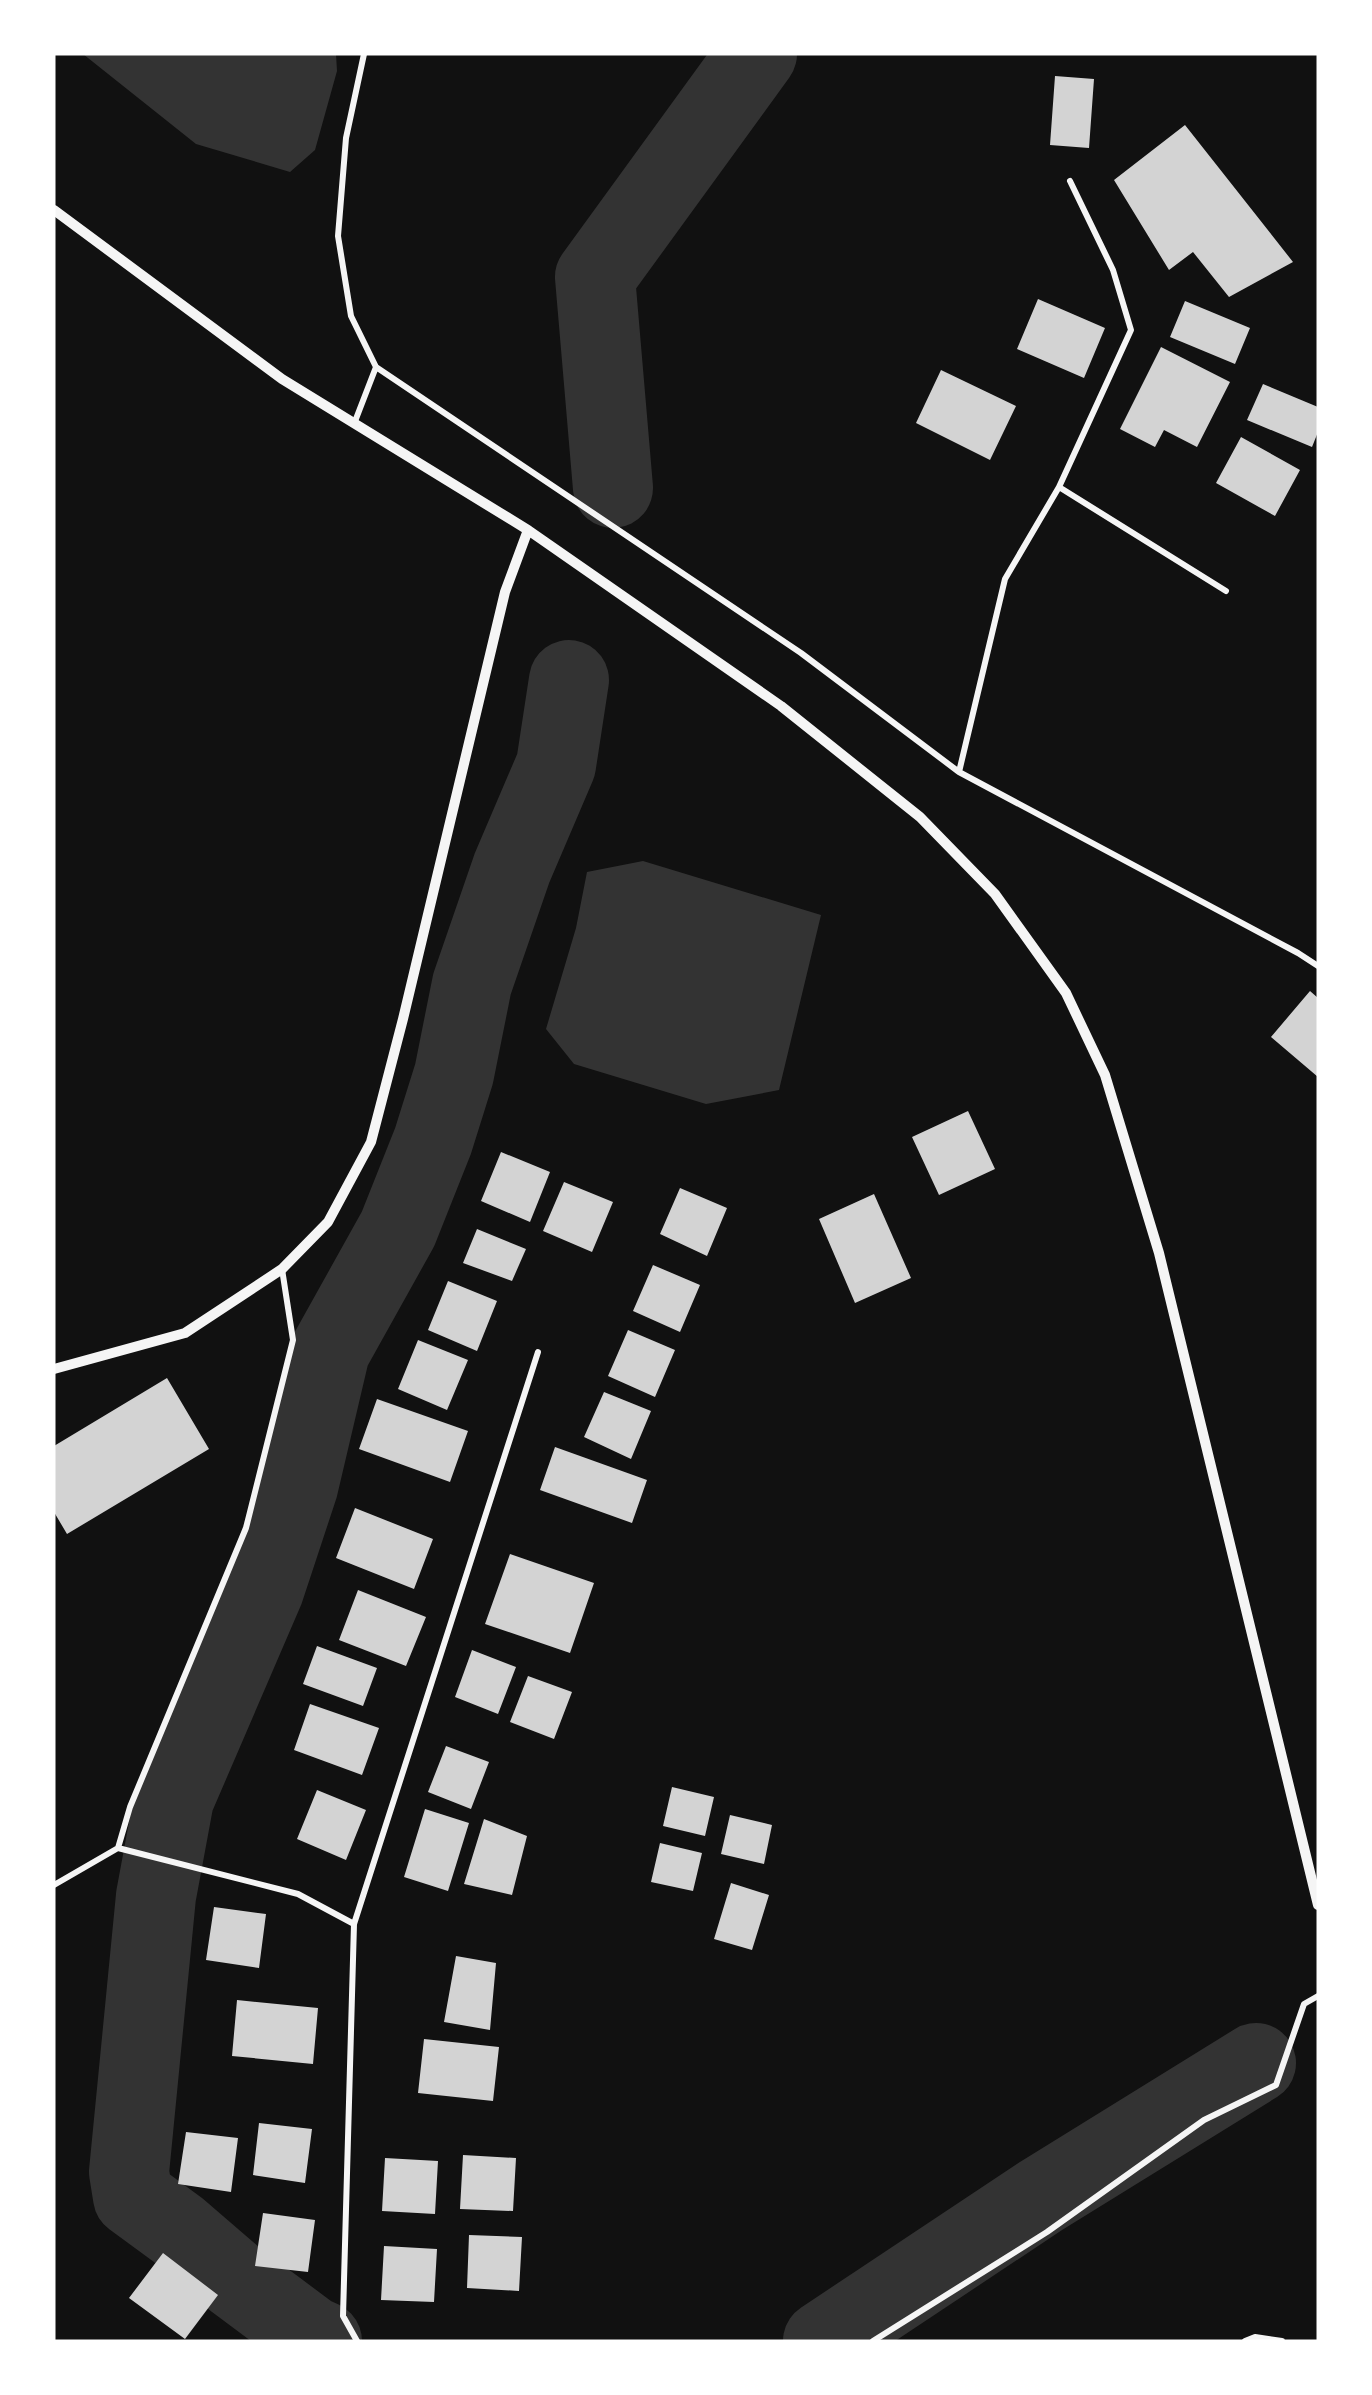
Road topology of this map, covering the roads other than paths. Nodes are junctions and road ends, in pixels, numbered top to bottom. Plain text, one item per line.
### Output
1 (364, 54) edge
2 (1070, 181) dead end
3 (54, 210) edge
4 (376, 366) junction
5 (354, 424) junction
6 (1059, 487) junction
7 (528, 530) junction
8 (1226, 591) dead end
9 (960, 772) junction
10 (1318, 966) edge
11 (282, 1269) junction
12 (538, 1352) dead end
13 (54, 1369) edge
14 (118, 1848) junction
15 (54, 1884) edge
16 (1318, 1905) edge
17 (354, 1924) junction
18 (1318, 1996) edge
19 (357, 2341) edge
20 (873, 2341) edge
21 (1245, 2341) edge
22 (1282, 2341) edge

1 - 4 street
2 - 6 street
3 - 5 street
4 - 5 street
4 - 9 street
5 - 7 street
6 - 8 street
6 - 9 street
7 - 11 street
7 - 16 street
9 - 10 street
11 - 13 street
11 - 14 street
12 - 17 street
14 - 15 street
14 - 17 street
17 - 19 street
18 - 20 street
21 - 22 street

